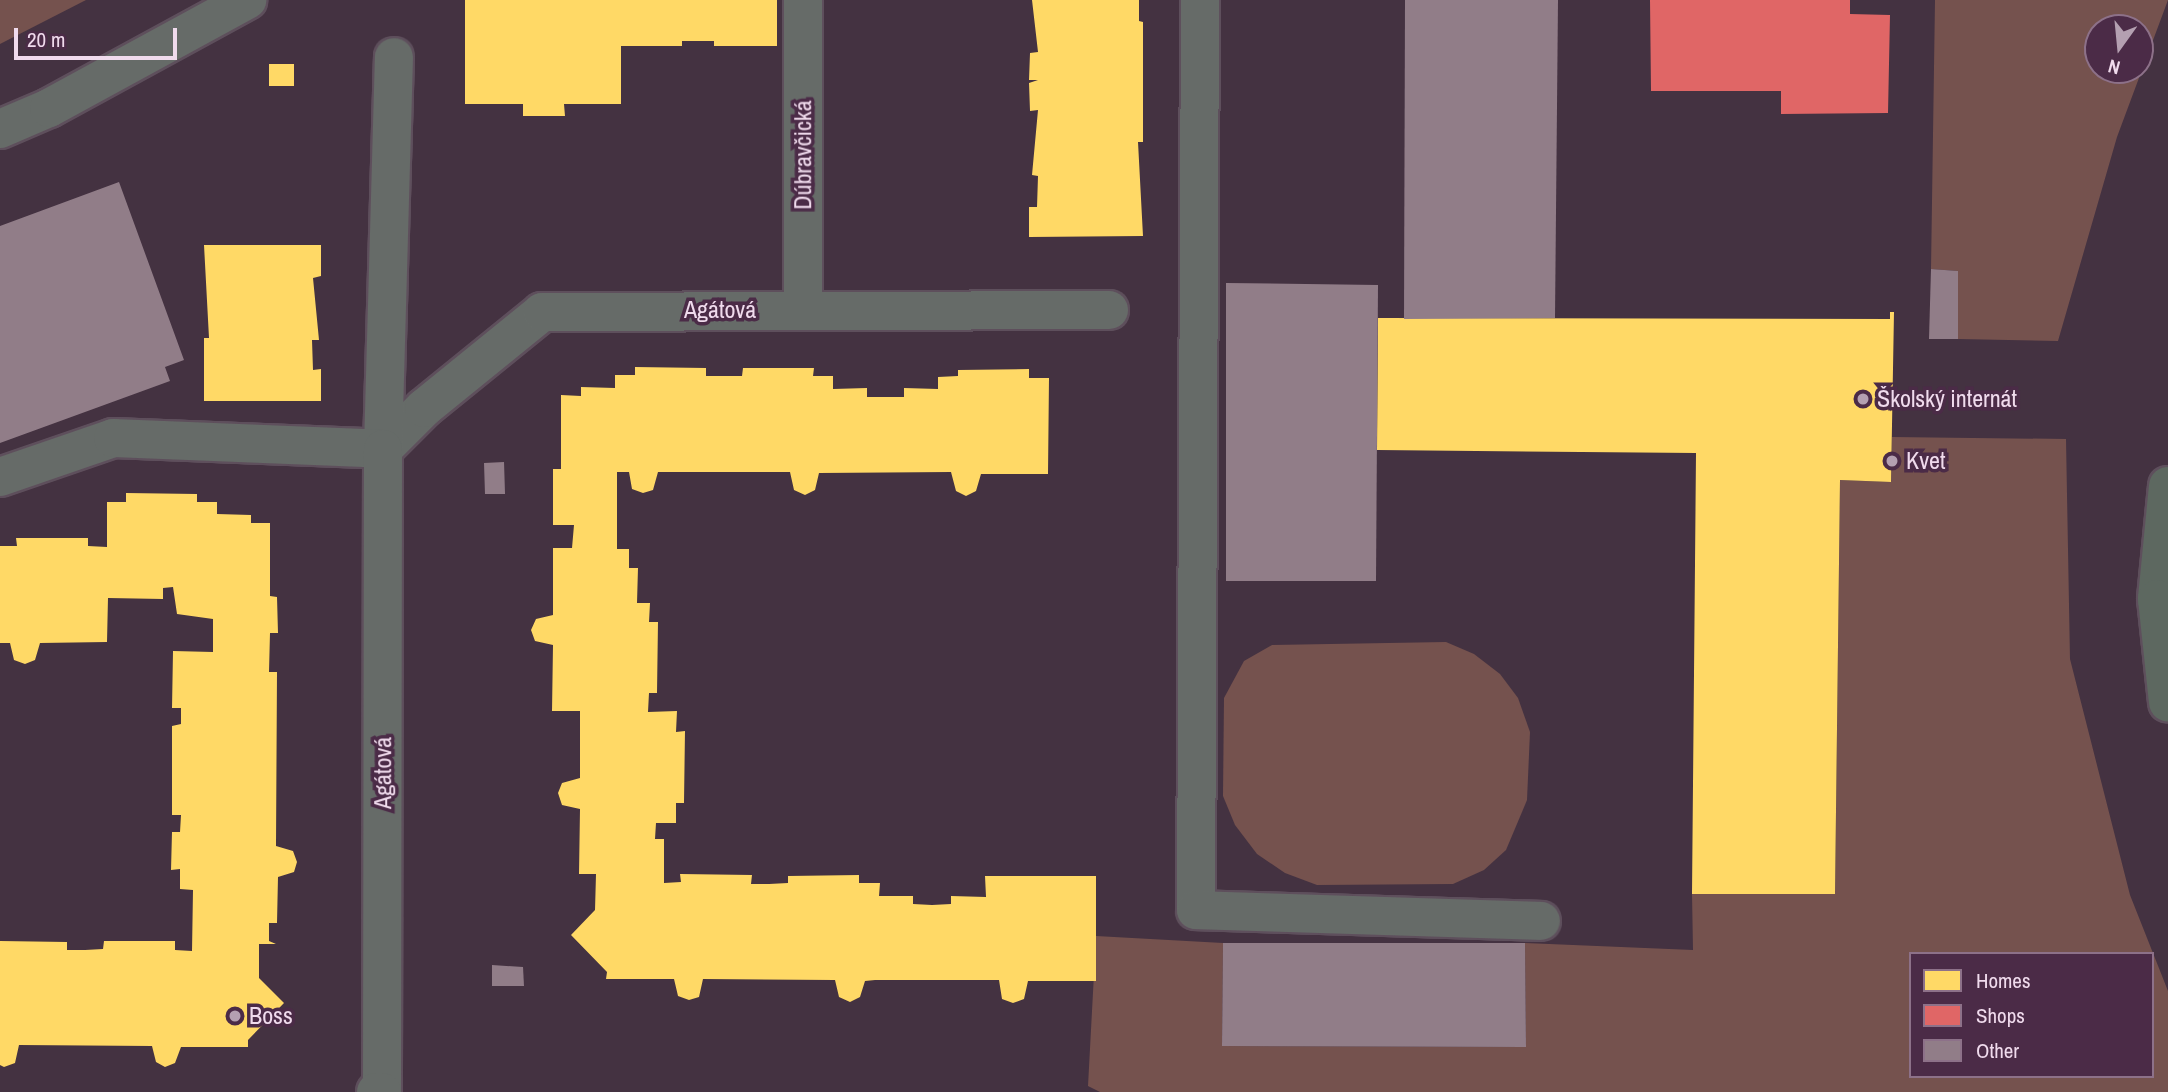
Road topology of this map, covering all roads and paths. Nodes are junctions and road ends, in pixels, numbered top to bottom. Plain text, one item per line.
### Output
1 (247, 0) edge
2 (803, 0) edge
3 (1200, 0) edge
4 (394, 57) dead end
5 (0, 129) edge
6 (803, 310) junction
7 (1109, 310) dead end
8 (383, 449) junction
9 (0, 477) edge
10 (2168, 486) edge
11 (2168, 702) edge
12 (1541, 920) dead end
13 (376, 1092) edge

1 - 5 street
2 - 6 street, Dúbravčická
3 - 12 street
4 - 8 street
6 - 7 street, Agátová
6 - 8 street, Agátová
8 - 9 street
8 - 13 street, Agátová
10 - 11 main road

